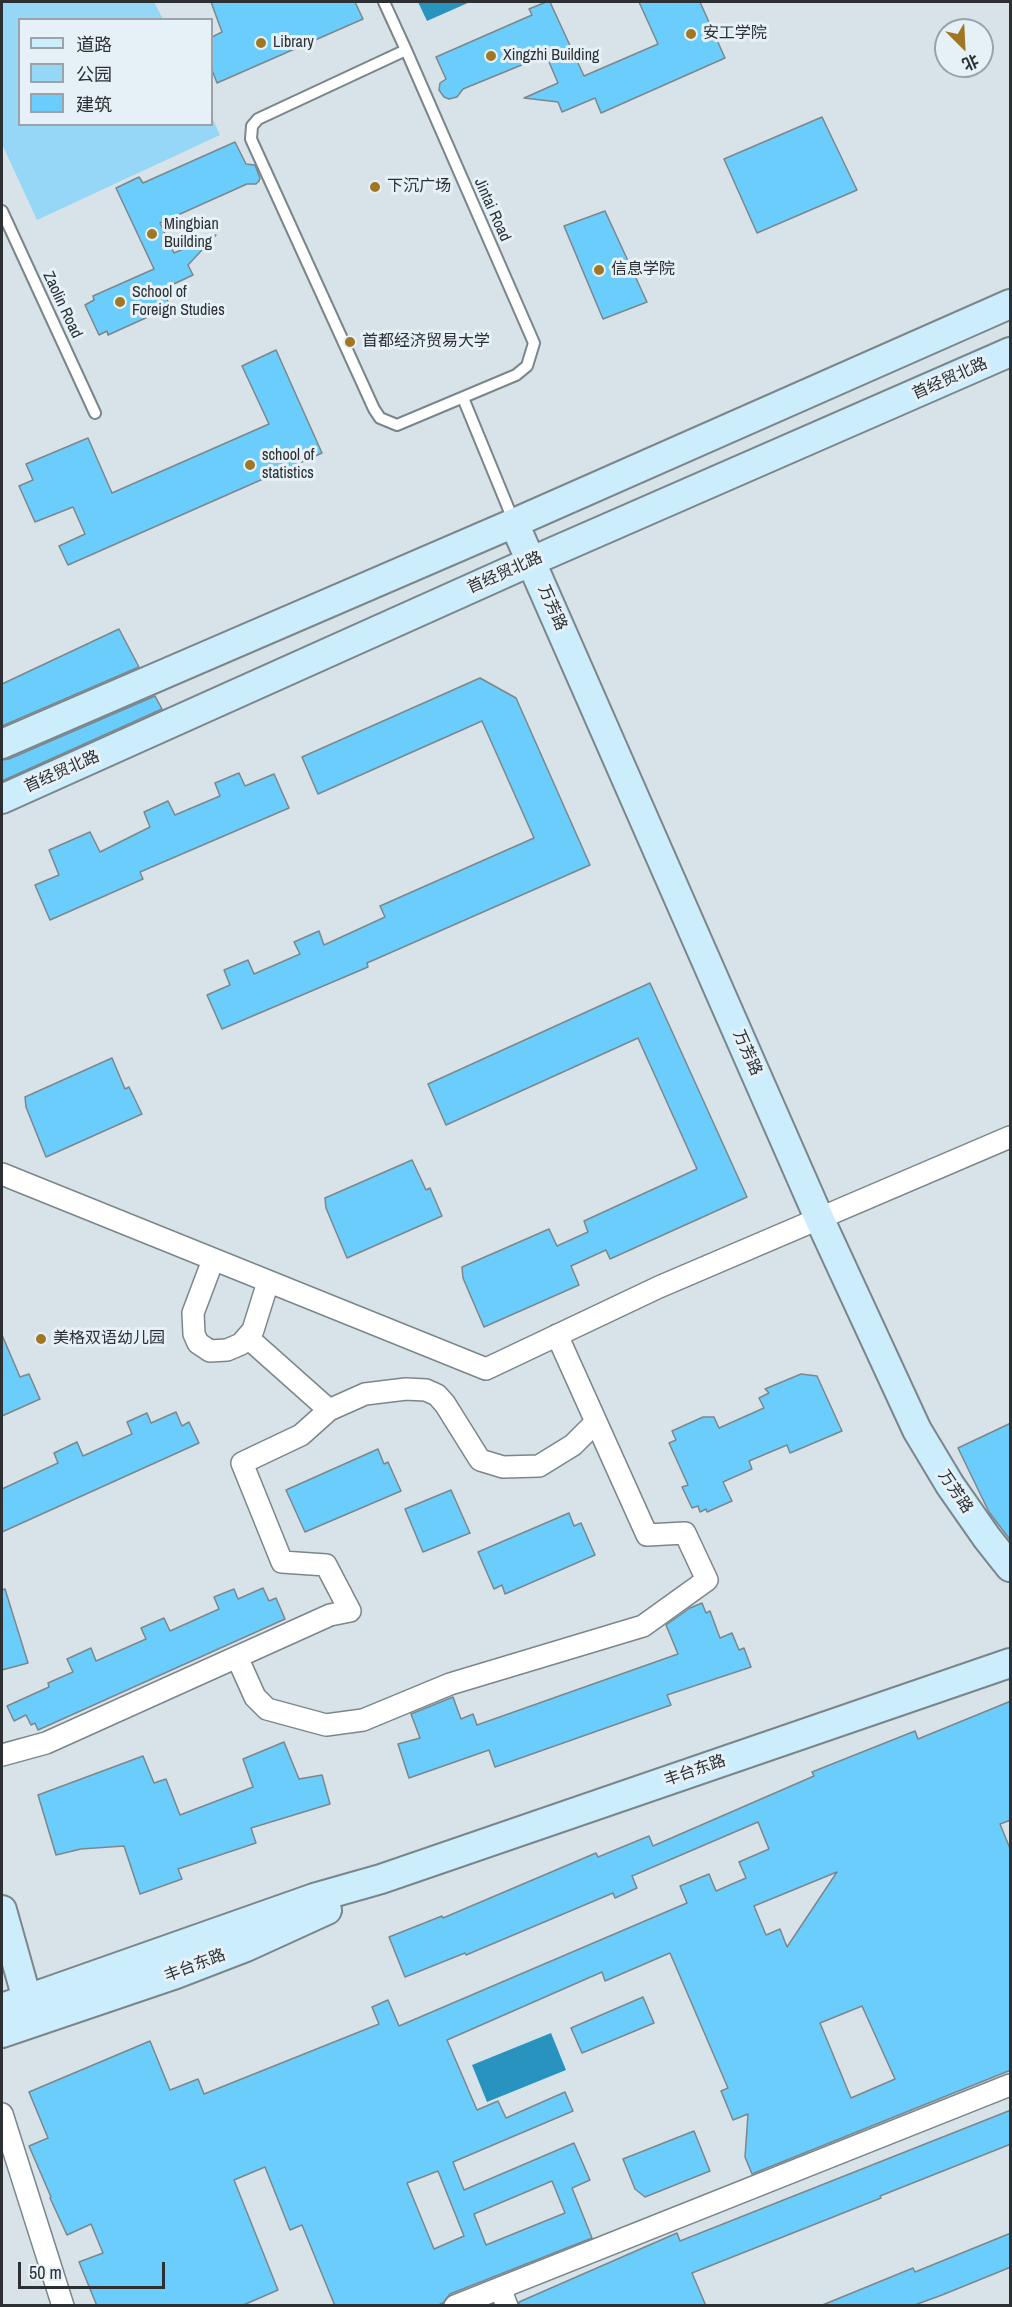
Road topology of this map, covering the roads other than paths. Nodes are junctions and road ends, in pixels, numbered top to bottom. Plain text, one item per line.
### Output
1 (384, 2) edge
2 (406, 50) junction
3 (2, 211) edge
4 (1011, 304) edge
5 (1011, 352) edge
6 (463, 398) junction
7 (96, 413) dead end
8 (514, 523) junction
9 (532, 561) junction
10 (2, 744) edge
11 (2, 799) edge
12 (1011, 1137) edge
13 (2, 1174) edge
14 (819, 1218) junction
15 (213, 1260) junction
16 (268, 1282) junction
17 (557, 1335) junction
18 (247, 1337) junction
19 (329, 1410) junction
20 (596, 1422) junction
21 (1011, 1567) edge
22 (237, 1657) junction
23 (1011, 1663) edge
24 (2, 1755) edge
25 (381, 1880) junction
26 (2, 1910) edge
27 (14, 2003) edge
28 (2, 2026) edge
29 (2, 2033) edge
30 (1011, 2085) edge
31 (2, 2114) edge
32 (504, 2297) edge
33 (63, 2306) edge
34 (455, 2306) edge

1 - 2 lane, Jintai Road
2 - 6 lane, Jintai Road
2 - 6 lane, Jintai Road
3 - 7 lane, Zaolin Road
4 - 8 street
5 - 9 street, 首经贸北路
6 - 8 lane
8 - 9 street, 万芳路
8 - 10 street
9 - 11 street, 首经贸北路
9 - 14 street, 万芳路
12 - 14 street
13 - 15 street
14 - 17 street
14 - 21 street, 万芳路
15 - 16 street
15 - 18 street
16 - 17 street
16 - 18 street
17 - 20 street
18 - 19 street
19 - 20 street
19 - 22 street
20 - 22 street
22 - 24 street
23 - 25 street, 丰台东路
25 - 27 street, 丰台东路
25 - 29 street, 丰台东路
26 - 27 street
27 - 28 street
30 - 32 street
31 - 33 street
32 - 34 street

